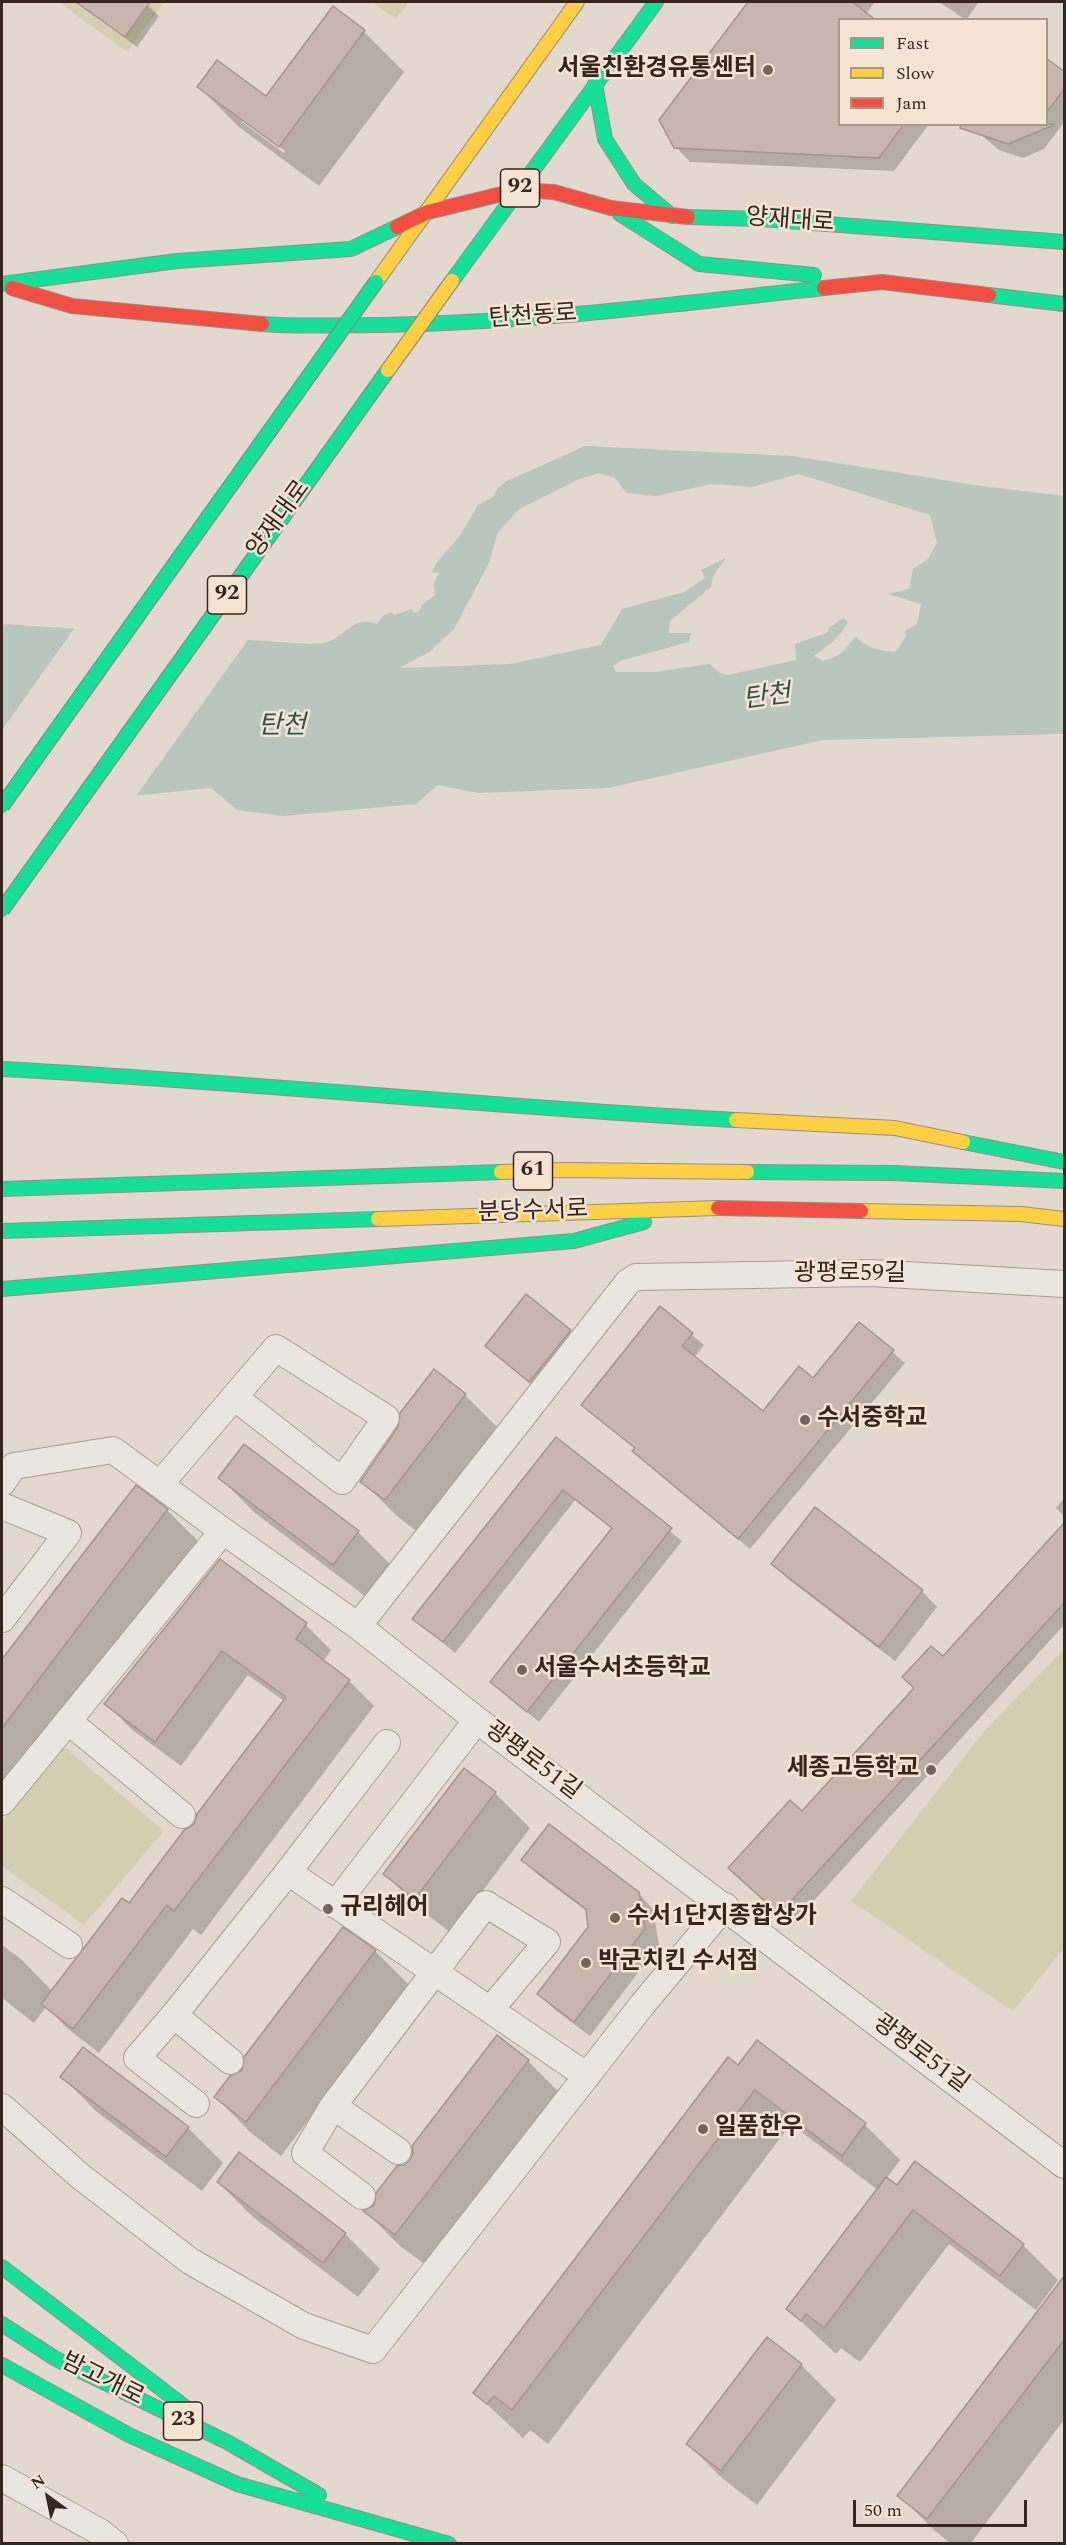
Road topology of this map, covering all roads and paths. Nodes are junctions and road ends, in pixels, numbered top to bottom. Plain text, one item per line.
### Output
1 (577, 2) edge
2 (656, 2) edge
3 (595, 84) junction
4 (518, 190) junction
5 (611, 208) junction
6 (428, 212) junction
7 (672, 216) junction
8 (1065, 242) edge
9 (882, 282) junction
10 (2, 285) edge
11 (1065, 304) edge
12 (2, 806) edge
13 (2, 910) edge
14 (2, 1069) edge
15 (1065, 1162) edge
16 (1065, 1181) edge
17 (2, 1189) edge
18 (698, 1208) junction
19 (1065, 1219) edge
20 (2, 1231) edge
21 (1065, 1284) edge
22 (2, 1289) edge
23 (234, 1397) junction
24 (2, 1483) edge
25 (160, 1484) junction
26 (2, 1506) edge
27 (223, 1531) junction
28 (2, 1619) edge
29 (358, 1626) junction
30 (477, 1720) junction
31 (68, 1721) junction
32 (387, 1743) dead end
33 (2, 1803) edge
34 (182, 1815) dead end
35 (288, 1872) junction
36 (2, 1900) edge
37 (335, 1905) junction
38 (725, 1906) junction
39 (69, 1946) dead end
40 (435, 1972) junction
41 (490, 2010) junction
42 (174, 2015) junction
43 (230, 2061) dead end
44 (586, 2076) junction
45 (196, 2104) dead end
46 (333, 2106) junction
47 (2, 2107) edge
48 (398, 2151) dead end
49 (1065, 2165) edge
50 (362, 2196) dead end
51 (2, 2267) edge
52 (2, 2324) edge
53 (2, 2365) edge
54 (230, 2443) junction
55 (2, 2478) edge
56 (363, 2520) junction
57 (115, 2544) edge
58 (449, 2544) edge

1 - 6 main road, 92
2 - 3 main road, 양재대로 / 92
3 - 4 main road, 양재대로 / 92
3 - 7 main road
4 - 5 main road, 양재대로
4 - 6 main road, 양재대로
4 - 13 main road, 양재대로 / 92, bridge
5 - 7 main road, 양재대로
5 - 9 main road
6 - 10 main road, 탄천동로
6 - 12 main road, 92, bridge
7 - 8 main road, 양재대로
9 - 10 main road, 탄천동로
9 - 11 main road, 탄천동로
14 - 15 main road
16 - 17 main road, 분당수서로 / 61
18 - 19 main road, 분당수서로 / 61
18 - 20 main road, 분당수서로 / 61
18 - 22 main road
21 - 29 street, 광평로59길
23 - 23 street
23 - 25 street
24 - 25 street, 광평로51길
25 - 27 street, 광평로51길
26 - 28 street
27 - 29 street, 광평로51길
27 - 31 street
29 - 30 street, 광평로51길
30 - 37 street
30 - 38 street, 광평로51길
31 - 33 street
31 - 34 street
32 - 35 street
35 - 37 street
35 - 42 street
36 - 39 street
37 - 40 street
38 - 44 street
38 - 49 street, 광평로51길
40 - 41 street
40 - 41 street
40 - 46 street
41 - 44 street
42 - 43 street
42 - 45 street
44 - 47 street
46 - 48 street
46 - 50 street
51 - 54 main road
52 - 54 main road, 밤고개로 / 23
53 - 56 main road, 밤고개로 / 23
54 - 56 main road, 밤고개로 / 23
55 - 57 street
56 - 58 main road, 밤고개로 / 23

